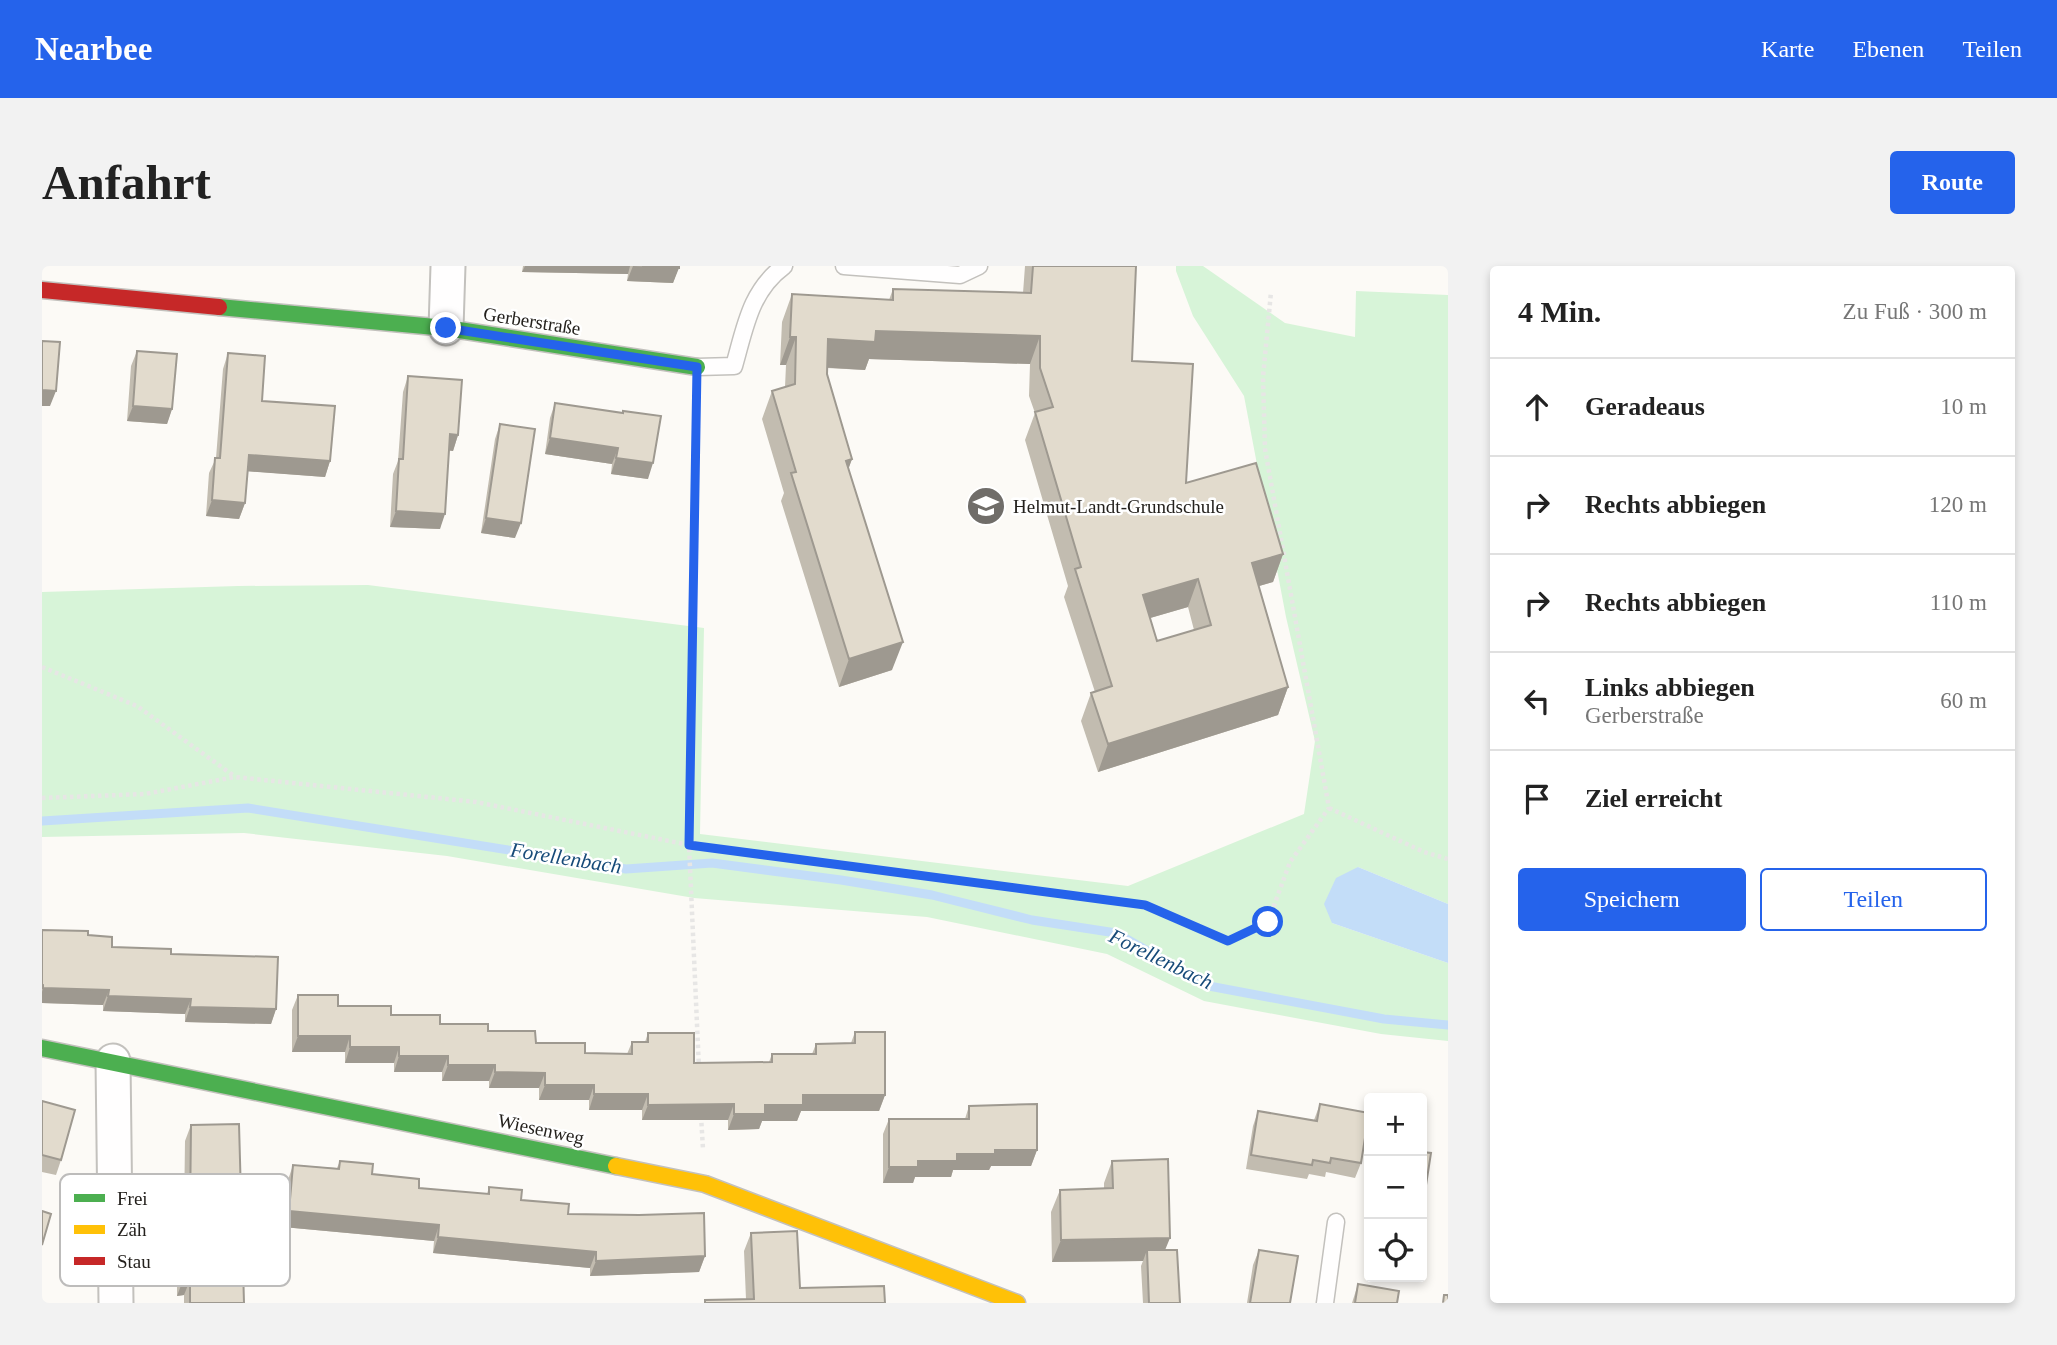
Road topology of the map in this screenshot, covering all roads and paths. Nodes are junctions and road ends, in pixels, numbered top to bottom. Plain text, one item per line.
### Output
1 (448, 266) edge
2 (784, 266) edge
3 (844, 266) edge
4 (979, 266) edge
5 (42, 290) edge
6 (1271, 292) dead end
7 (446, 328) junction
8 (697, 367) junction
9 (42, 667) edge
10 (235, 777) junction
11 (42, 798) edge
12 (1329, 808) junction
13 (689, 845) junction
14 (1448, 859) edge
15 (42, 1048) edge
16 (113, 1061) junction
17 (699, 1075) edge
18 (701, 1103) edge
19 (114, 1174) edge
20 (705, 1184) junction
21 (1336, 1222) dead end
22 (952, 1291) edge
23 (1017, 1303) edge
24 (1325, 1303) edge

1 - 7 street
2 - 8 lane, Gerberstraße
3 - 4 lane
5 - 7 street, Gerberstraße
6 - 12 path
7 - 8 street, Gerberstraße
8 - 13 path
9 - 10 path
10 - 11 path
10 - 13 path
12 - 13 path
12 - 14 path
13 - 17 path
15 - 16 street, Wiesenweg
16 - 19 street
16 - 20 street, Wiesenweg
18 - 20 path
20 - 22 street, Wiesenweg
21 - 24 lane
22 - 23 street, Wiesenweg

